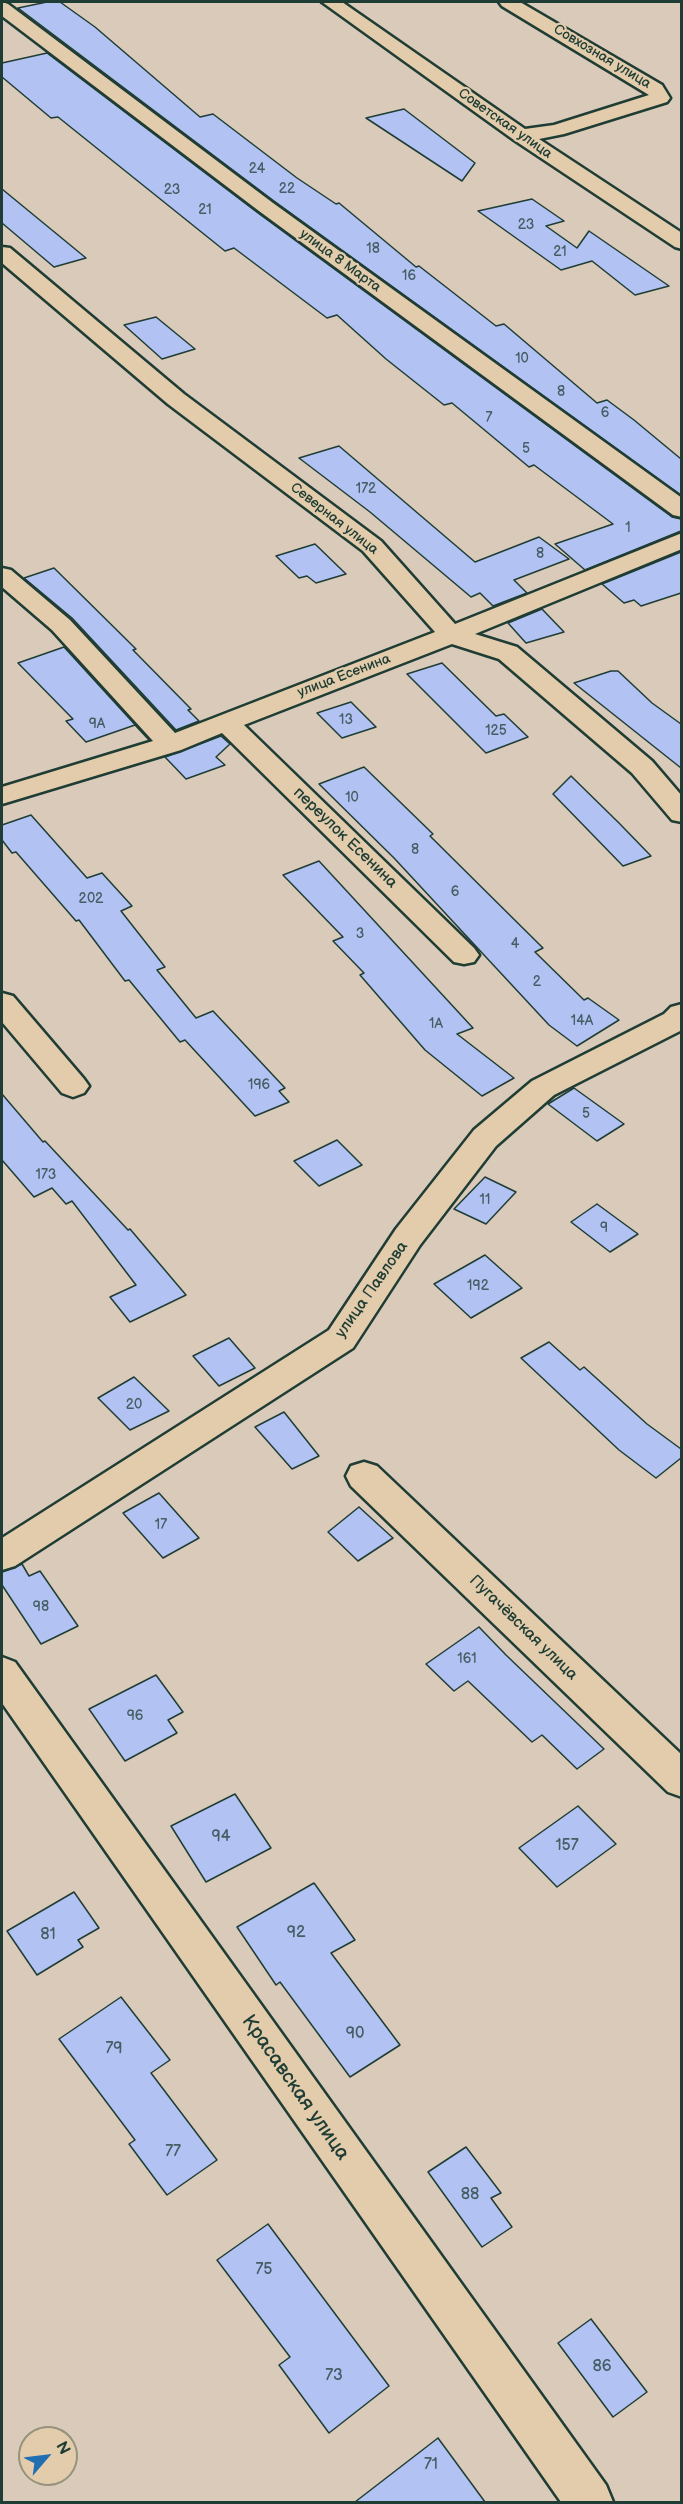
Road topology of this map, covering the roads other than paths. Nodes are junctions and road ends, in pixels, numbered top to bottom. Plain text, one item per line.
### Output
1 (331, 2) edge
2 (508, 2) edge
3 (2, 8) edge
4 (521, 136) junction
5 (681, 243) edge
6 (2, 253) edge
7 (681, 510) edge
8 (681, 540) edge
9 (2, 575) edge
10 (451, 635) junction
11 (225, 721) junction
12 (171, 744) junction
13 (2, 796) edge
14 (681, 814) edge
15 (464, 955) dead end
16 (2, 1004) edge
17 (681, 1014) edge
18 (73, 1086) dead end
19 (364, 1476) dead end
20 (2, 1556) edge
21 (2, 1673) edge
22 (681, 1780) edge
23 (589, 2502) edge

1 - 4 street, Советская улица
2 - 4 street, Совхозная улица
3 - 7 street, улица 8 Марта
4 - 5 street, Советская улица
6 - 10 street, Северная улица
8 - 10 street, улица Есенина
9 - 12 street
10 - 11 street, улица Есенина
10 - 14 street
11 - 12 street, улица Есенина
11 - 15 street, переулок Есенина
12 - 13 street, улица Есенина
16 - 18 street
17 - 20 street, улица Павлова
19 - 22 street, Пугачёвская улица
21 - 23 street, Красавская улица

